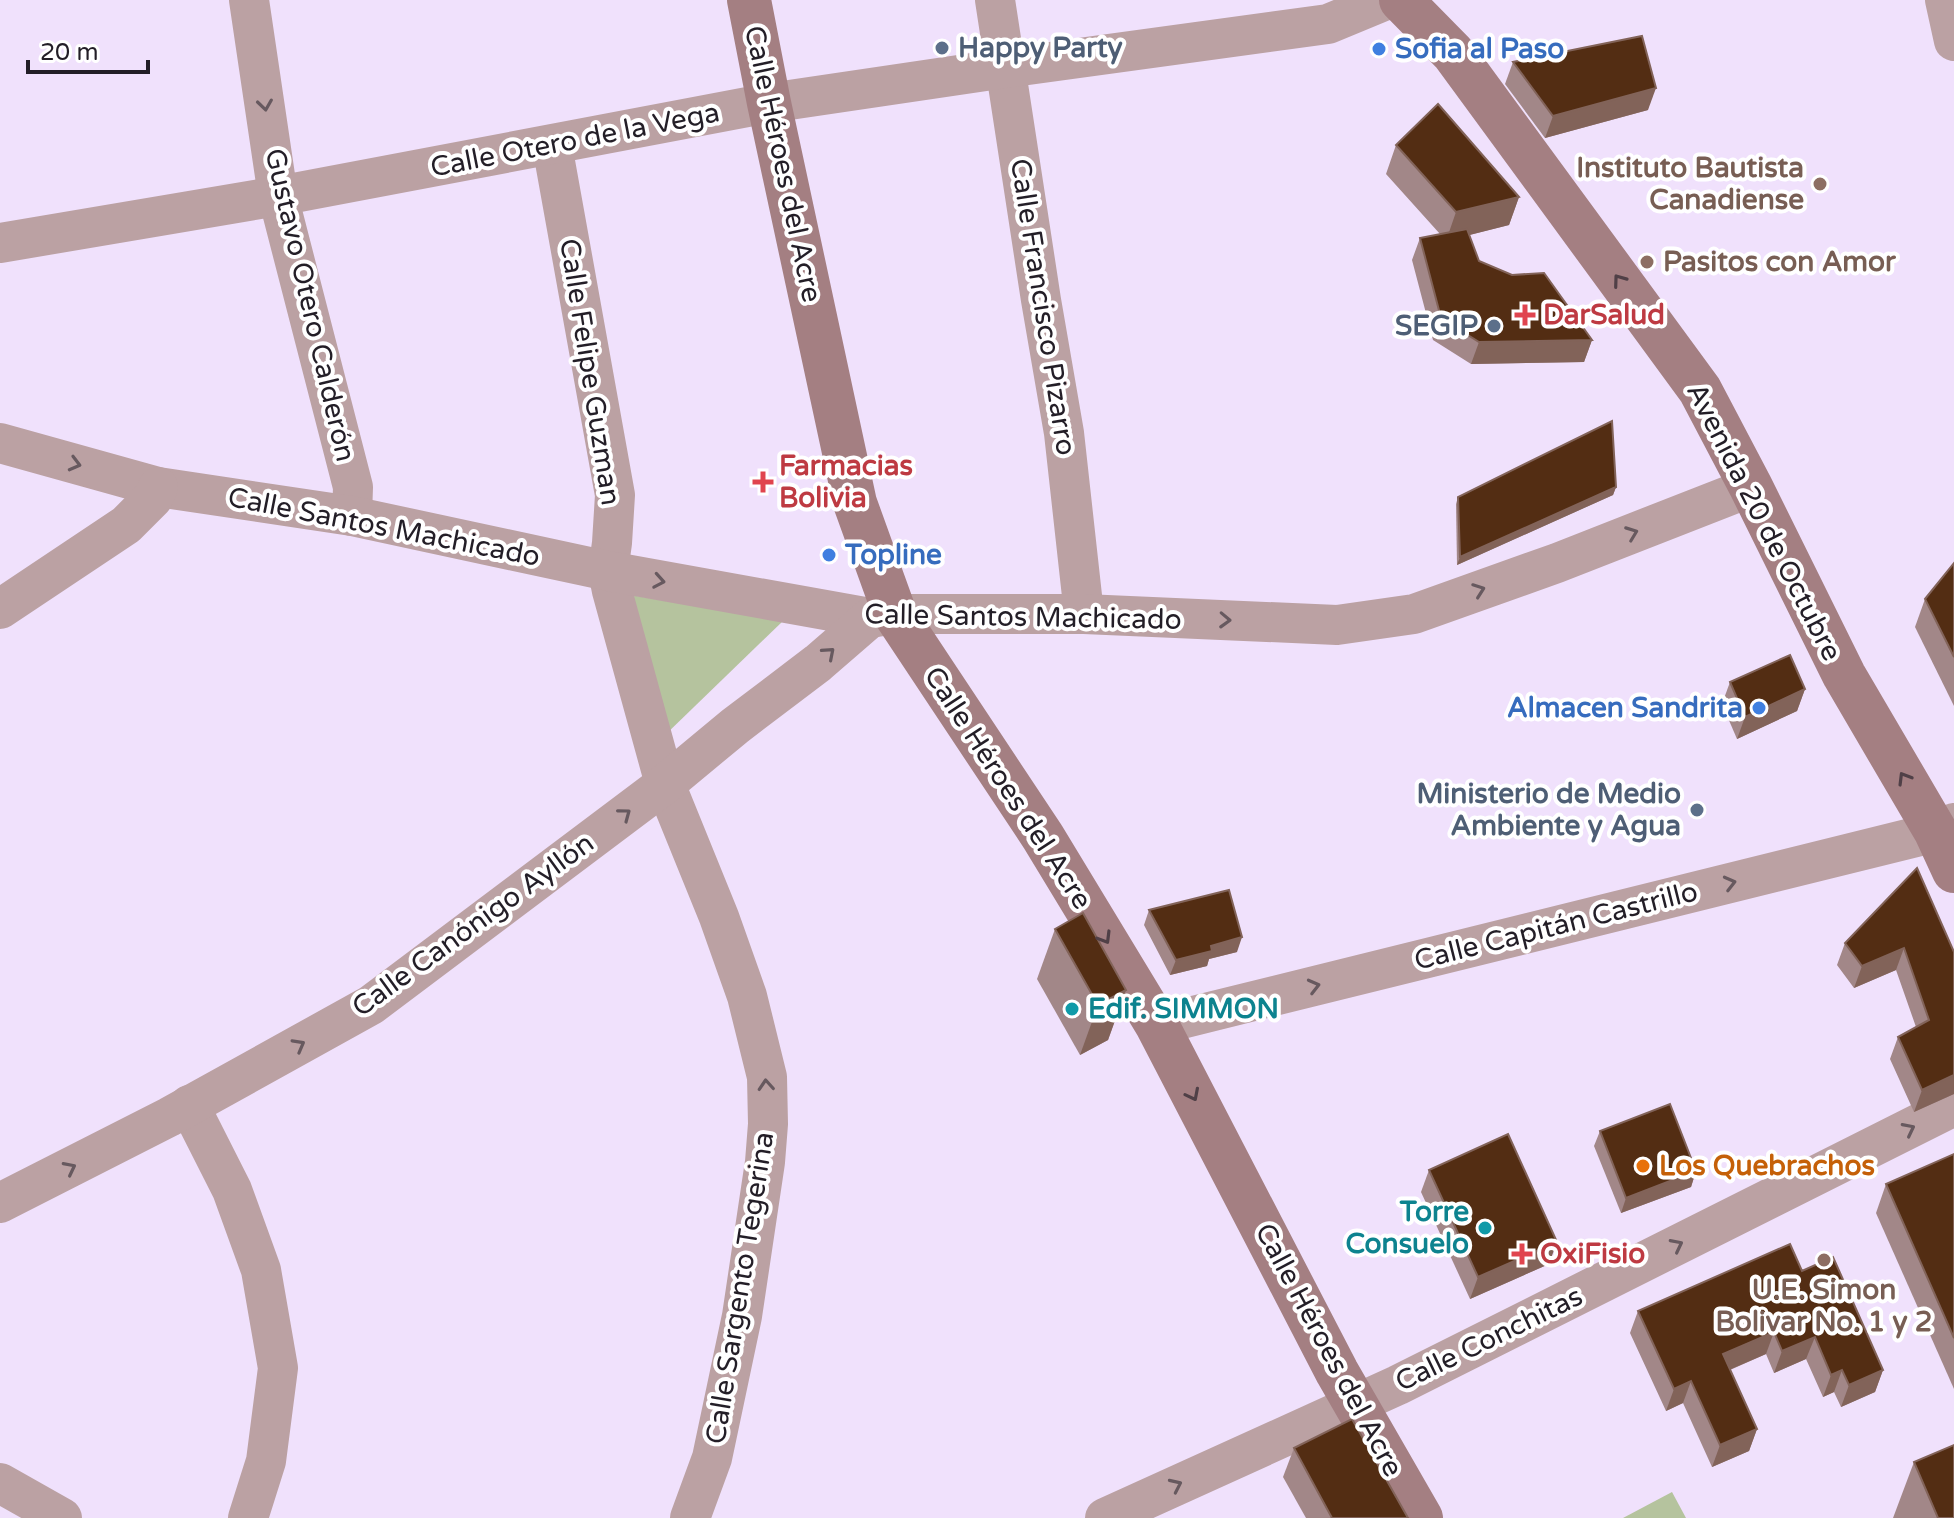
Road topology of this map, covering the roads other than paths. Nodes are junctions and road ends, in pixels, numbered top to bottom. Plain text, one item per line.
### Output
1 (249, 0) edge
2 (749, 0) edge
3 (995, 0) edge
4 (1386, 0) edge
5 (1401, 0) edge
6 (1945, 0) edge
7 (1954, 41) edge
8 (1006, 68) junction
9 (769, 103) junction
10 (552, 145) junction
11 (278, 196) junction
12 (0, 243) edge
13 (0, 443) edge
14 (158, 487) junction
15 (1751, 487) junction
16 (352, 516) junction
17 (608, 571) junction
18 (0, 609) edge
19 (1084, 614) junction
20 (882, 616) junction
21 (665, 784) junction
22 (1945, 828) edge
23 (1954, 871) edge
24 (1157, 1025) junction
25 (189, 1105) junction
26 (1954, 1106) edge
27 (0, 1203) edge
28 (1356, 1403) junction
29 (0, 1483) edge
30 (62, 1518) edge
31 (248, 1518) edge
32 (690, 1518) edge
33 (1105, 1518) edge
34 (1421, 1518) edge

1 -> 11 street, Gustavo Otero Calderón
2 - 9 main road, Calle Héroes del Acre
3 - 8 street, Calle Francisco Pizarro
4 - 8 street, Calle Otero de la Vega
15 -> 5 main road, Avenida 20 de Octubre
6 - 7 street
8 - 9 street, Calle Otero de la Vega
8 - 19 street, Calle Francisco Pizarro
9 - 10 street, Calle Otero de la Vega
9 - 20 main road, Calle Héroes del Acre
10 - 11 street, Calle Otero de la Vega
10 - 17 street, Calle Felipe Guzman
11 - 12 street, Calle Otero de la Vega
11 - 16 street, Gustavo Otero Calderón
13 -> 14 street, Calle Santos Machicado
14 - 16 street, Calle Santos Machicado
14 - 18 street
19 -> 15 street, Calle Santos Machicado
22 -> 15 main road, Avenida 20 de Octubre
16 - 17 street, Calle Santos Machicado
17 -> 20 street, Calle Santos Machicado
17 - 21 street, Calle Felipe Guzman
19 - 20 street, Calle Santos Machicado
21 -> 20 street, Calle Canónigo Ayllón
20 -> 24 main road, Calle Héroes del Acre
25 -> 21 street, Calle Canónigo Ayllón
32 -> 21 street, Calle Sargento Tegerina
22 - 23 main road, Avenida 20 de Octubre
24 -> 22 street, Calle Capitán Castrillo
24 -> 28 main road, Calle Héroes del Acre
27 -> 25 street, Calle Canónigo Ayllón
25 - 31 street
28 -> 26 street, Calle Conchitas
33 -> 28 street, Calle Conchitas
28 - 34 main road, Calle Héroes del Acre
29 - 30 street

